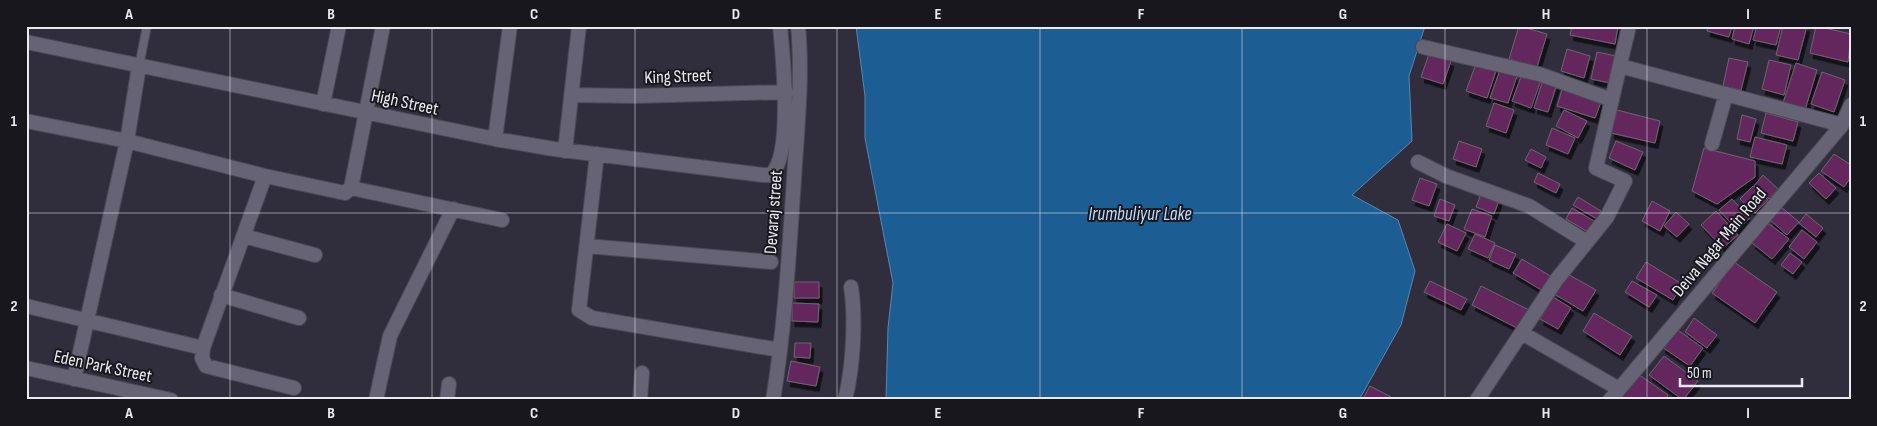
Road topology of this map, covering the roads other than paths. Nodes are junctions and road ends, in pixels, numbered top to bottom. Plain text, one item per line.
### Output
1 (147, 26) edge
2 (339, 26) edge
3 (383, 26) edge
4 (510, 26) edge
5 (579, 26) edge
6 (780, 26) edge
7 (798, 26) edge
8 (1629, 26) edge
9 (26, 42) edge
10 (1423, 47) dead end
11 (140, 66) junction
12 (1620, 66) junction
13 (786, 92) junction
14 (571, 94) junction
15 (1726, 94) junction
16 (1612, 100) junction
17 (323, 104) junction
18 (1851, 105) edge
19 (367, 114) junction
20 (26, 121) edge
21 (1842, 125) junction
22 (495, 139) junction
23 (127, 140) junction
24 (1712, 144) dead end
25 (565, 151) junction
26 (597, 154) junction
27 (1418, 162) dead end
28 (778, 168) joint
29 (265, 176) junction
30 (352, 188) junction
31 (453, 209) junction
32 (502, 220) dead end
33 (244, 236) junction
34 (1587, 242) junction
35 (587, 246) junction
36 (315, 255) dead end
37 (772, 262) dead end
38 (851, 286) dead end
39 (221, 295) junction
40 (26, 306) edge
41 (299, 318) dead end
42 (86, 321) junction
43 (1522, 333) junction
44 (203, 348) junction
45 (780, 350) junction
46 (26, 368) edge
47 (642, 373) dead end
48 (74, 379) junction
49 (449, 384) dead end
50 (294, 388) dead end
51 (1614, 395) edge
52 (171, 400) edge
53 (376, 400) edge
54 (447, 400) edge
55 (640, 400) edge
56 (773, 400) edge
57 (845, 400) edge
58 (1477, 400) edge

1 - 11 lane
2 - 17 street
3 - 19 street
4 - 22 street
5 - 14 street
6 - 13 street, Devaraj street
7 - 45 street, Devaraj street
8 - 12 street
9 - 11 street, High Street
10 - 16 street
11 - 17 street, High Street
11 - 23 street
12 - 15 street
12 - 16 street
13 - 14 street, King Street
13 - 28 street, Devaraj street
14 - 25 street
15 - 21 street
15 - 24 street
16 - 34 street
17 - 19 street, High Street
18 - 21 street, Deiva Nagar Main Road
19 - 22 street, High Street
19 - 30 street
20 - 23 street
21 - 51 street, Deiva Nagar Main Road
22 - 25 street, High Street
23 - 29 street
23 - 42 street
25 - 26 street, High Street
26 - 28 street, High Street
26 - 35 street
27 - 34 street
29 - 30 street
29 - 33 street
30 - 31 street
31 - 32 street
31 - 53 street
33 - 36 street
33 - 39 street
34 - 43 street
35 - 37 street
35 - 45 street
38 - 57 street
39 - 41 street
39 - 44 street
40 - 42 street
42 - 44 street
42 - 48 street
43 - 51 street
43 - 58 street
44 - 50 street
45 - 56 street, Devaraj street
46 - 48 street, Eden Park Street
47 - 55 street
48 - 52 street, Eden Park Street
49 - 54 street

